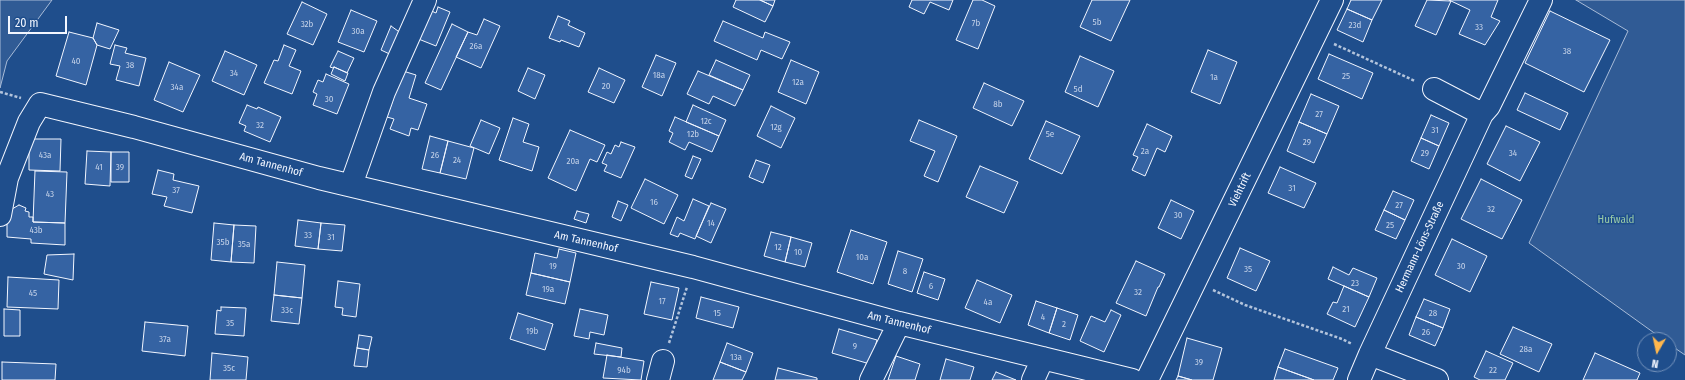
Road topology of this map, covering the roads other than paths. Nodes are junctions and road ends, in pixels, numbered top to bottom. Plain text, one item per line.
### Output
1 (425, 0) edge
2 (1332, 0) edge
3 (1541, 0) edge
4 (1434, 89) road end
5 (1482, 114) junction
6 (351, 185) junction
7 (0, 215) edge
8 (899, 323) junction
9 (1370, 354) junction
10 (1042, 358) junction
11 (872, 380) edge
12 (1033, 380) edge
13 (1132, 380) edge
14 (1147, 380) edge
15 (1359, 380) edge
16 (1437, 380) edge

1 - 6 street
2 - 14 street, Viehtrift
3 - 5 street, Hermann-Löns-Straße
4 - 5 street
5 - 9 street, Hermann-Löns-Straße
6 - 7 street, Am Tannenhof
6 - 8 street, Am Tannenhof
8 - 10 street, Am Tannenhof
8 - 11 street
9 - 15 street, Hermann-Löns-Straße
9 - 16 street
10 - 12 street
10 - 13 street, Am Tannenhof

